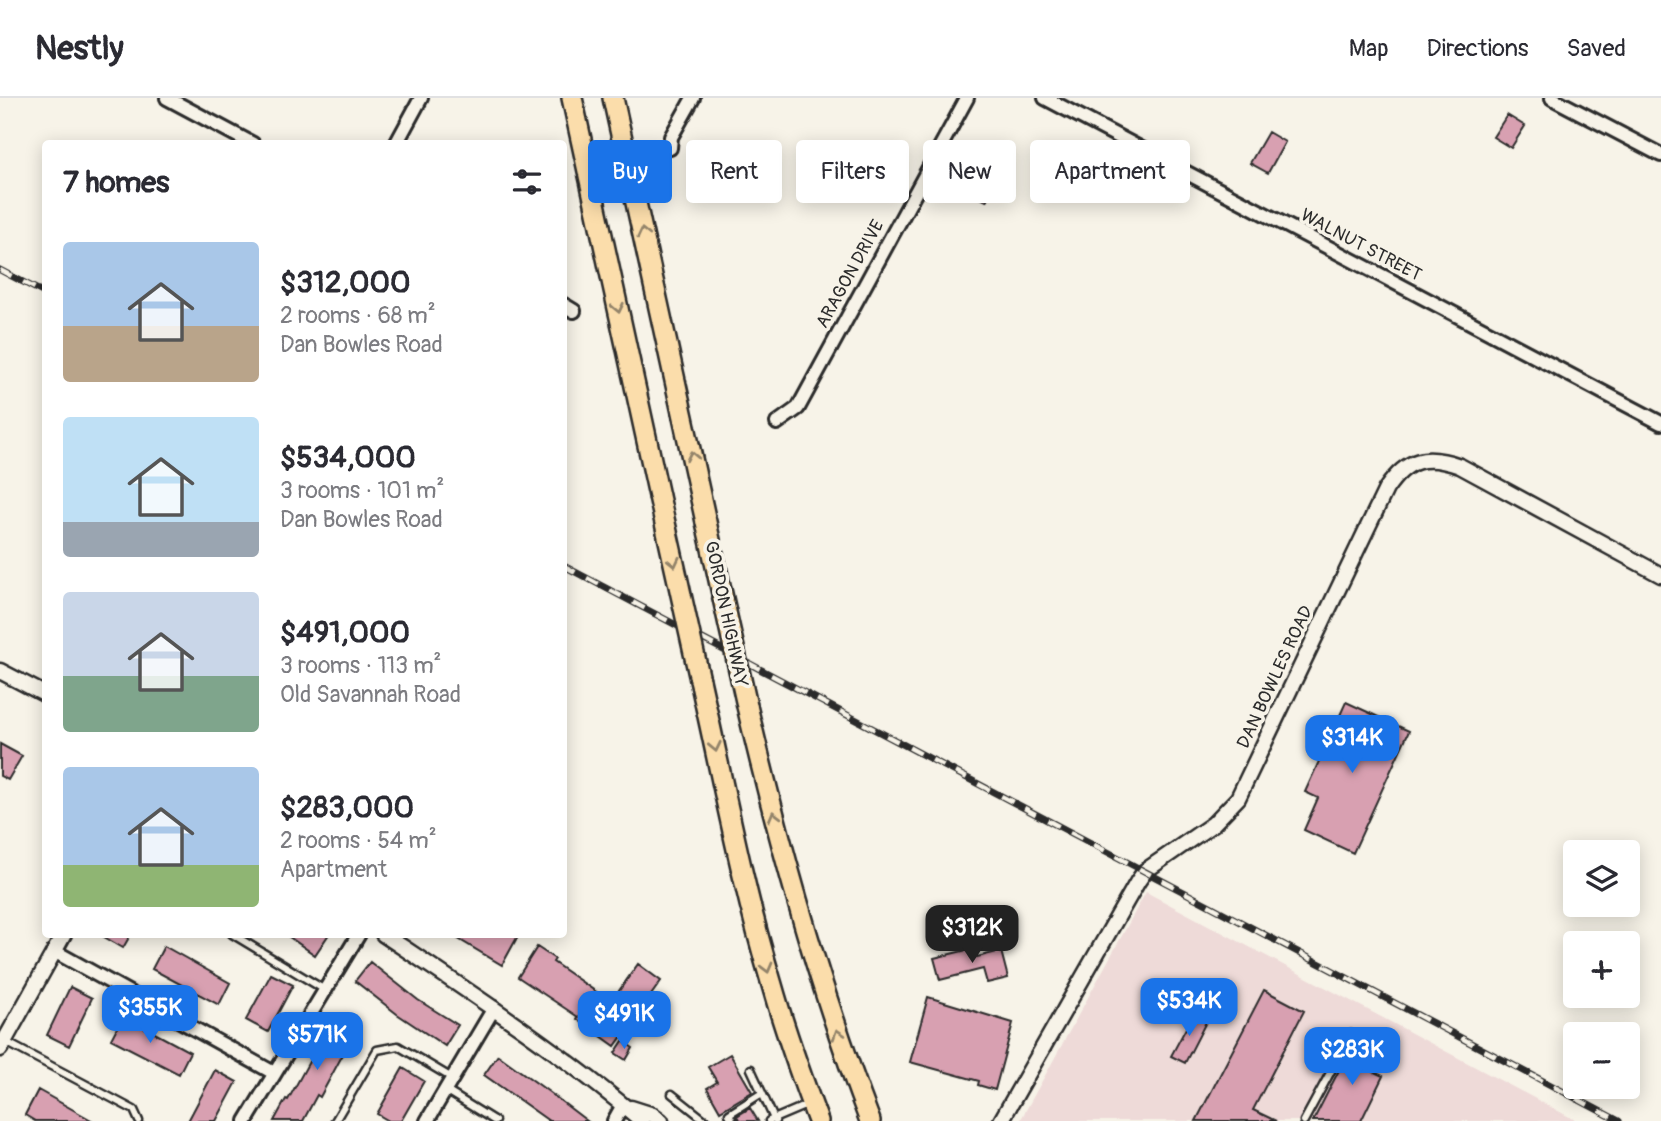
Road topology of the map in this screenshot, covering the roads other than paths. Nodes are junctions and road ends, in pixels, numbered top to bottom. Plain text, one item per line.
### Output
1 (167, 98) edge
2 (421, 98) edge
3 (572, 98) edge
4 (613, 98) edge
5 (693, 98) edge
6 (967, 98) edge
7 (1045, 98) edge
8 (1552, 98) edge
9 (246, 140) edge
10 (398, 140) edge
11 (671, 140) edge
12 (1661, 155) edge
13 (777, 422) dead end
14 (1661, 423) edge
15 (1661, 575) edge
16 (0, 671) edge
17 (42, 693) edge
18 (62, 938) edge
19 (239, 938) edge
20 (357, 938) edge
21 (389, 938) edge
22 (54, 951) junction
23 (325, 990) junction
24 (495, 1008) junction
25 (1351, 1034) dead end
26 (2, 1045) edge
27 (751, 1069) dead end
28 (851, 1070) junction
29 (274, 1073) junction
30 (452, 1078) junction
31 (445, 1090) junction
32 (762, 1093) junction
33 (672, 1094) dead end
34 (623, 1105) junction
35 (815, 1115) edge
36 (773, 1120) edge
37 (139, 1121) edge
38 (246, 1121) edge
39 (335, 1121) edge
40 (427, 1121) edge
41 (495, 1121) edge
42 (614, 1121) edge
43 (642, 1121) edge
44 (661, 1121) edge
45 (706, 1121) edge
46 (733, 1121) edge
47 (870, 1121) edge
48 (879, 1121) edge
49 (1001, 1121) edge
50 (1304, 1121) edge

1 - 9 street
2 - 10 street
3 -> 35 highway, bridge
28 -> 4 highway, GORDON HIGHWAY, bridge
5 - 11 street
6 - 13 street, ARAGON DRIVE
7 - 14 street, WALNUT STREET
8 - 12 street
15 - 49 street, DAN BOWLES ROAD
16 - 17 street
18 - 22 street
19 - 23 lane
20 - 23 street
21 - 24 street
22 - 26 street
22 - 29 street
23 - 29 street
24 - 30 street
24 - 34 street
25 - 50 lane
26 - 37 lane
27 - 32 lane
28 - 47 highway, GORDON HIGHWAY
28 - 48 highway
29 - 38 street
30 - 31 street
30 - 39 lane
31 - 40 street
31 - 41 lane
32 - 36 lane
32 - 46 lane
33 - 45 lane
34 - 42 street
34 - 43 street
34 - 44 street
35 - 36 lane

